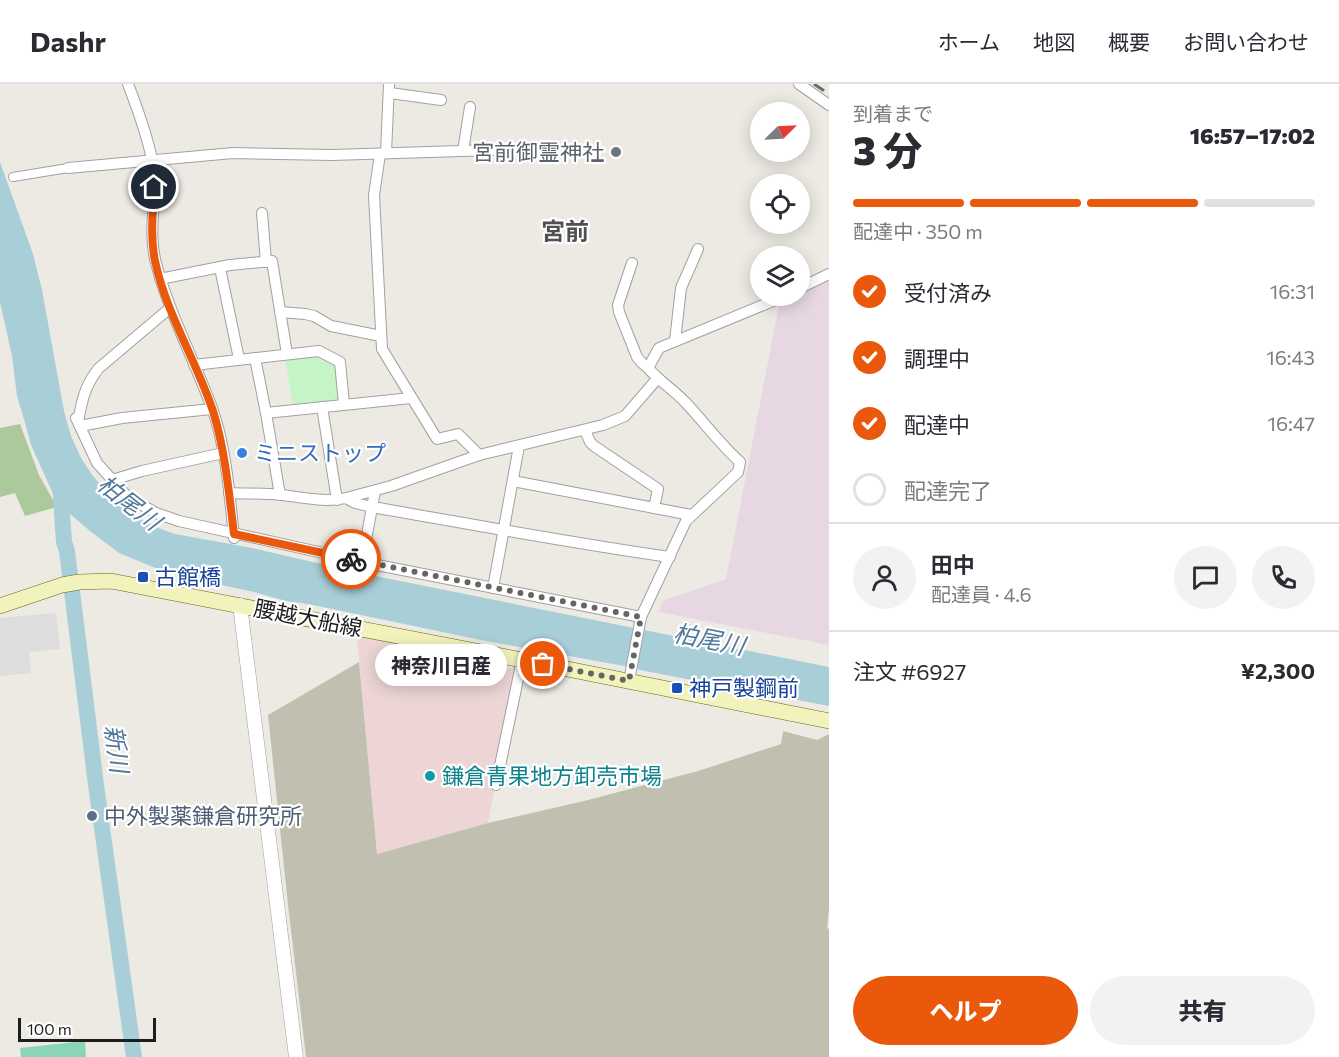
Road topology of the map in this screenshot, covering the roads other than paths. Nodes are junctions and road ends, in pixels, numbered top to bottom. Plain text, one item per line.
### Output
1 (128, 84) edge
2 (799, 84) edge
3 (390, 88) edge
4 (441, 100) dead end
5 (829, 105) edge
6 (470, 107) dead end
7 (527, 149) dead end
8 (463, 151) junction
9 (383, 153) junction
10 (152, 160) junction
11 (68, 168) joint
12 (13, 177) dead end
13 (262, 213) dead end
14 (698, 249) dead end
15 (266, 262) junction
16 (632, 263) dead end
17 (220, 268) junction
18 (829, 274) edge
19 (160, 279) junction
20 (810, 283) edge
21 (761, 306) edge
22 (170, 308) junction
23 (280, 312) junction
24 (381, 336) junction
25 (675, 341) junction
26 (287, 354) junction
27 (255, 358) junction
28 (239, 359) junction
29 (195, 365) junction
30 (648, 368) junction
31 (657, 379) junction
32 (411, 398) junction
33 (344, 404) junction
34 (322, 407) junction
35 (212, 409) junction
36 (266, 413) junction
37 (78, 422) junction
38 (585, 430) junction
39 (519, 446) junction
40 (223, 453) junction
41 (479, 455) junction
42 (112, 480) junction
43 (513, 480) junction
44 (375, 490) junction
45 (229, 493) junction
46 (280, 495) junction
47 (342, 499) junction
48 (372, 507) junction
49 (654, 508) junction
50 (691, 515) junction
51 (504, 529) junction
52 (234, 537) junction
53 (669, 557) junction
54 (362, 562) junction
55 (493, 588) junction
56 (240, 600) junction
57 (0, 606) edge
58 (640, 620) junction
59 (522, 660) junction
60 (630, 677) junction
61 (829, 722) edge
62 (496, 785) dead end
63 (296, 1057) edge

1 - 10 street
2 - 5 street
3 - 4 street
3 - 9 street
6 - 8 street
7 - 8 street
8 - 9 street
9 - 10 street
9 - 24 street
10 - 11 street
10 - 19 street
11 - 12 street
13 - 15 street
14 - 25 street
15 - 17 street
15 - 23 street
16 - 30 street
17 - 19 street
17 - 28 street
18 - 20 street
19 - 22 street
21 - 25 street
22 - 29 street
22 - 37 street
23 - 24 street
23 - 26 street
24 - 32 street
25 - 30 street
26 - 27 street
26 - 33 street
27 - 28 street
27 - 36 street
28 - 29 street
29 - 35 street
30 - 31 street
31 - 38 street
31 - 50 street
32 - 33 street
32 - 41 street
33 - 34 street
34 - 36 street
34 - 47 street
35 - 37 street
35 - 40 street
36 - 46 street
37 - 42 street
38 - 39 street
38 - 49 street
39 - 41 street
39 - 43 street
40 - 42 street
40 - 45 street
41 - 44 street
42 - 52 street
43 - 49 street
43 - 51 street
44 - 47 street
44 - 48 street
45 - 46 street
45 - 52 street
46 - 47 street
47 - 48 street
48 - 51 street
48 - 54 street
49 - 50 street
50 - 53 street
51 - 53 street
51 - 55 street
52 - 54 street
53 - 58 street
54 - 55 street
55 - 58 street
56 - 57 main road, 腰越大船線
56 - 59 main road, 腰越大船線
56 - 63 street
58 - 60 street
59 - 60 main road, 腰越大船線
59 - 62 street
60 - 61 main road, 腰越大船線

